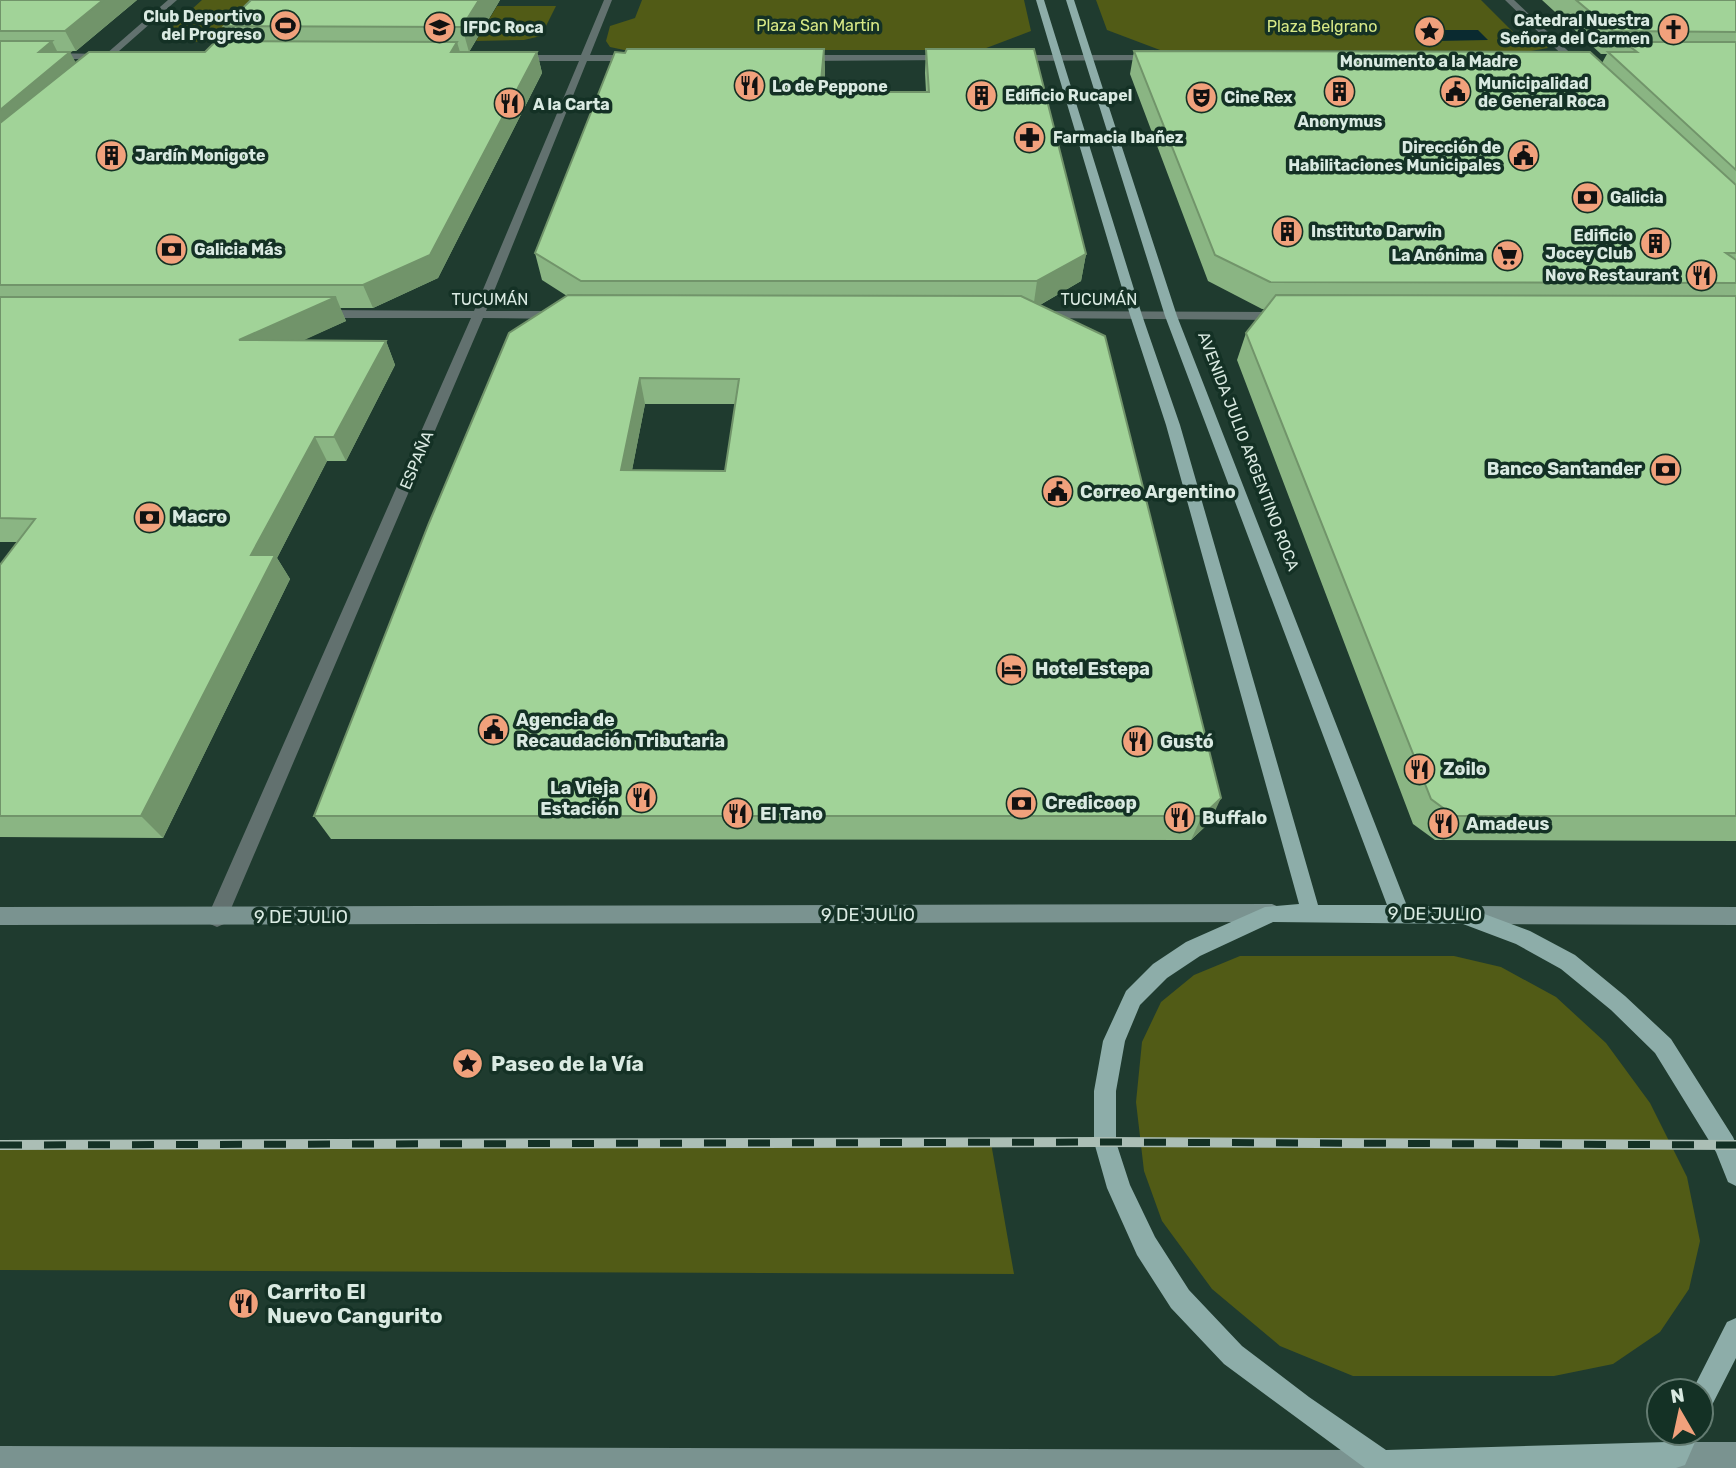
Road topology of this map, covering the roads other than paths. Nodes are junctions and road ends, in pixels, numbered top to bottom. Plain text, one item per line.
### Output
1 (173, 0) edge
2 (608, 0) edge
3 (1040, 0) edge
4 (1070, 0) edge
5 (1509, 0) edge
6 (40, 56) edge
7 (107, 56) junction
8 (121, 56) edge
9 (499, 58) edge
10 (582, 58) junction
11 (652, 58) edge
12 (792, 58) edge
13 (959, 58) edge
14 (1001, 58) edge
15 (1056, 58) junction
16 (1088, 58) junction
17 (1171, 58) edge
18 (1559, 60) edge
19 (1573, 60) junction
20 (1587, 60) edge
21 (88, 74) edge
22 (1591, 79) edge
23 (315, 314) edge
24 (479, 314) junction
25 (577, 315) edge
26 (1025, 315) edge
27 (1136, 315) junction
28 (1171, 316) junction
29 (1295, 316) edge
30 (1272, 913) junction
31 (1311, 913) junction
32 (1400, 913) junction
33 (1463, 915) junction
34 (0, 916) edge
35 (1736, 916) edge
36 (218, 918) junction
37 (1736, 1174) edge
38 (1736, 1331) edge
39 (1713, 1377) edge
40 (1666, 1447) edge
41 (1695, 1447) edge
42 (1736, 1455) edge
43 (7, 1462) edge
44 (1382, 1464) junction
45 (1590, 1464) edge
46 (1474, 1466) edge

1 - 7 street
2 - 10 street, ESPAÑA
3 - 15 main road
4 - 16 main road, AVENIDA JULIO ARGENTINO ROCA
5 - 19 street
6 - 7 street
7 - 8 street
7 - 21 street
9 - 10 street
10 - 11 street
10 - 24 street, ESPAÑA
12 - 13 street
14 - 15 street
15 - 16 street
15 - 27 main road
16 - 17 street
16 - 28 main road, AVENIDA JULIO ARGENTINO ROCA
18 - 19 street
19 - 20 street
19 - 22 street
23 - 24 street, TUCUMÁN
24 - 25 street, TUCUMÁN
24 - 36 street, ESPAÑA
26 - 27 street, TUCUMÁN
27 - 28 street, TUCUMÁN
27 - 31 main road
28 - 29 street, TUCUMÁN
28 - 32 main road, AVENIDA JULIO ARGENTINO ROCA
30 - 31 main road, 9 DE JULIO
30 - 36 main road, 9 DE JULIO
30 - 44 main road
31 - 32 main road, 9 DE JULIO
32 - 33 main road, 9 DE JULIO
33 - 35 main road, 9 DE JULIO
33 - 37 main road
34 - 36 main road, 9 DE JULIO
38 - 39 main road
40 - 45 main road
41 - 42 main road
43 - 44 main road
44 - 46 main road
45 - 46 main road

